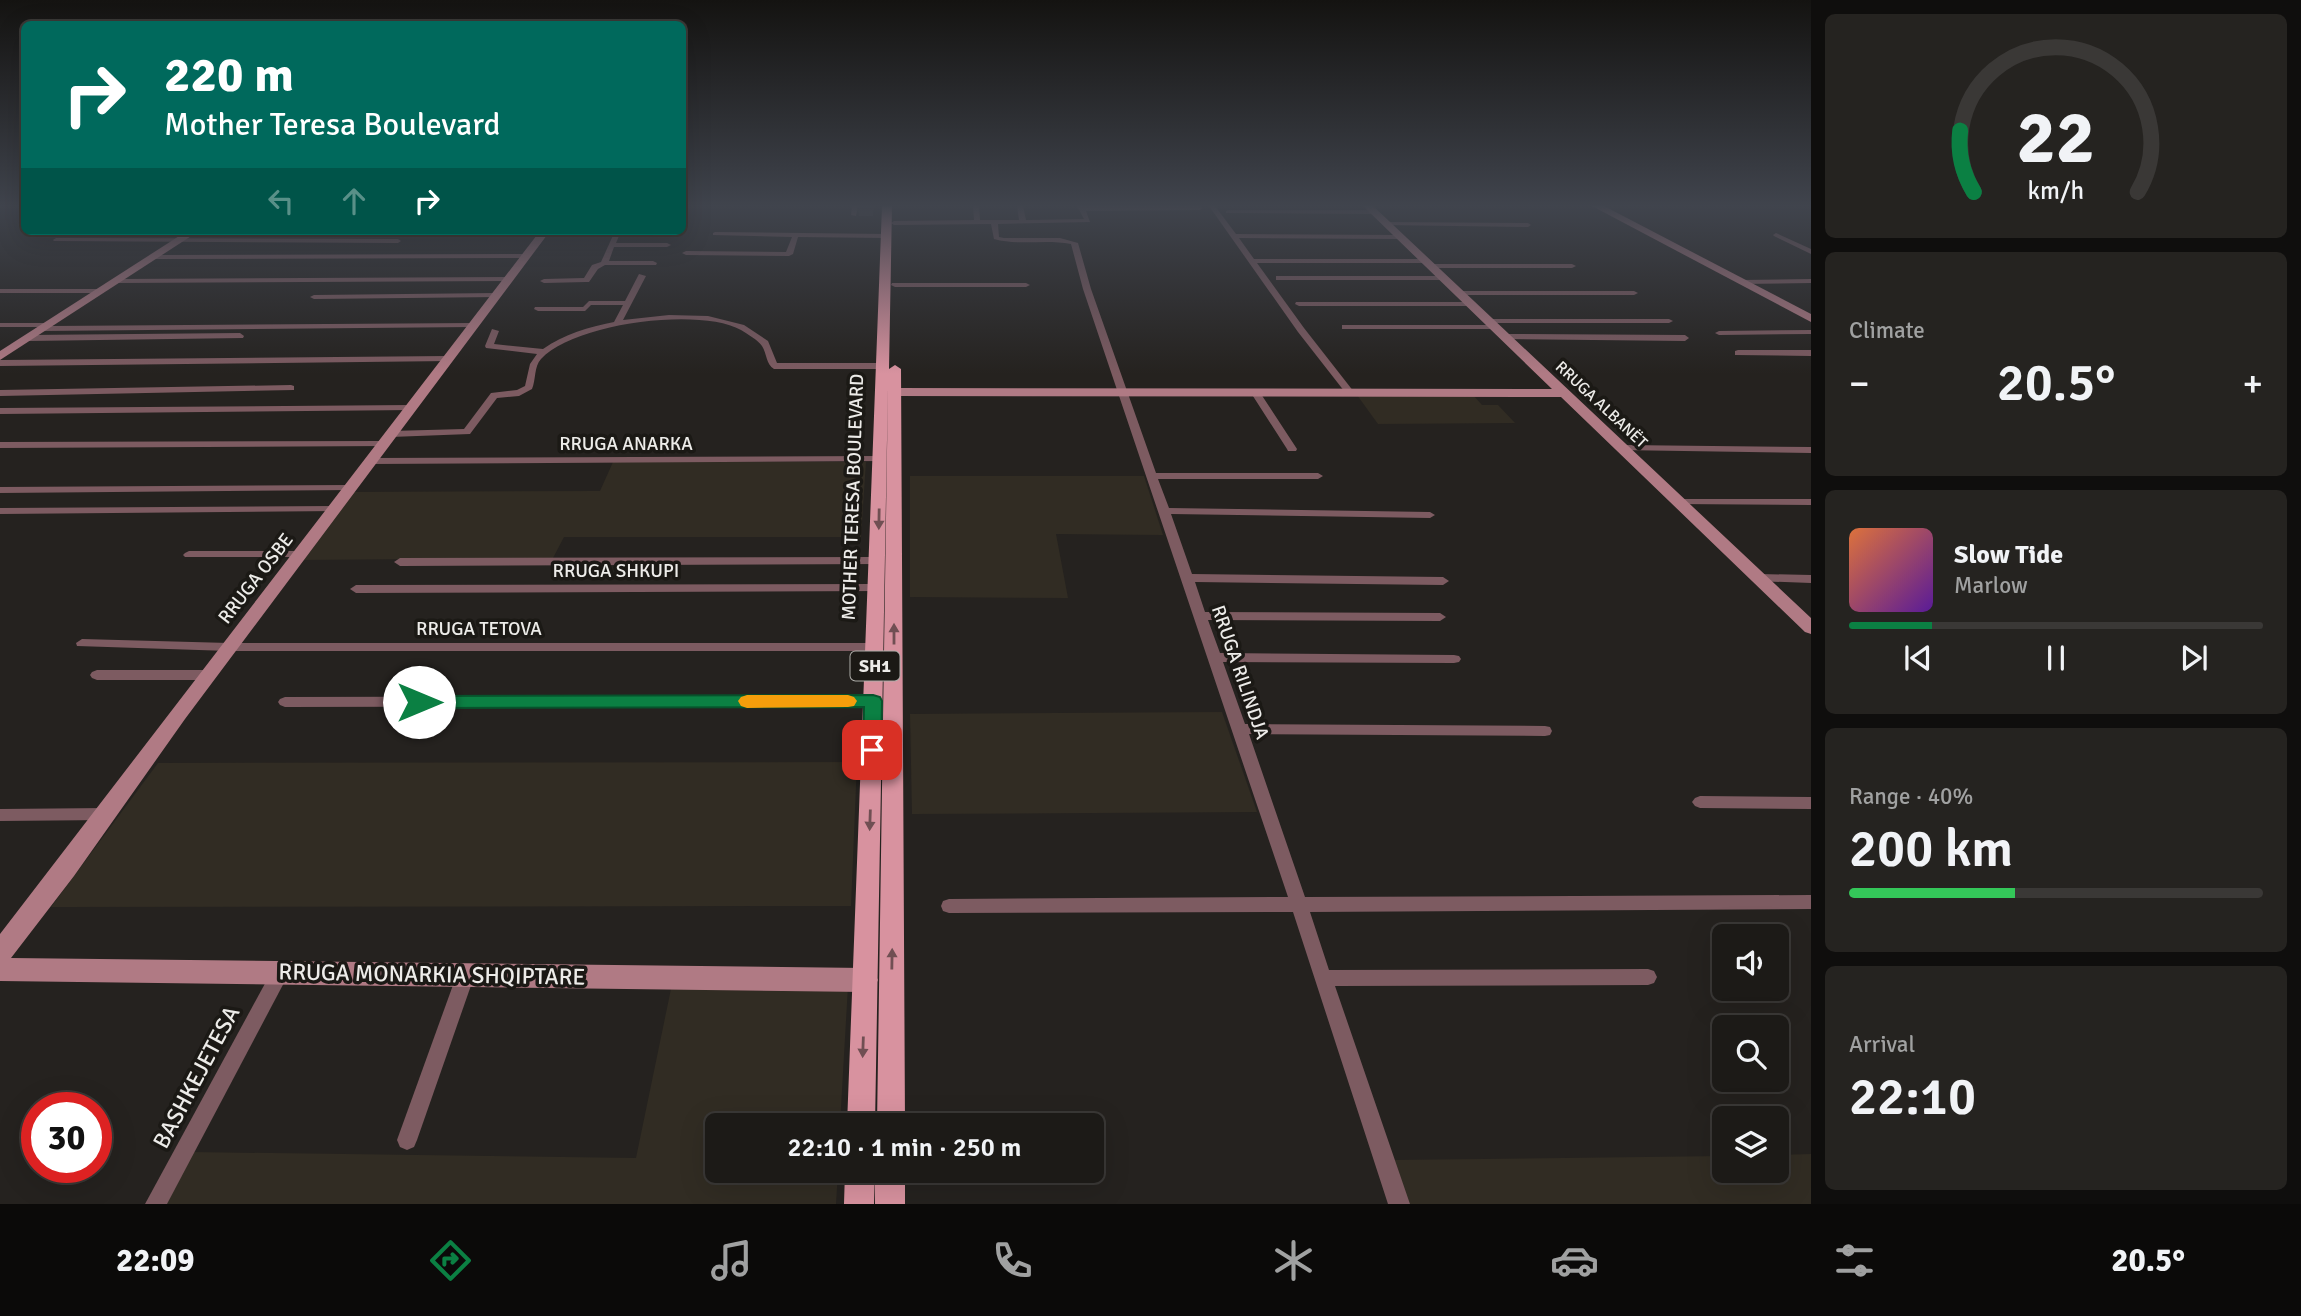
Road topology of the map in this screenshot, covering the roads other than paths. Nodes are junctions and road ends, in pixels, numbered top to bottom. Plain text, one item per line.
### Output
1 (146, 262) edge
2 (520, 262) edge
3 (888, 262) edge
4 (893, 262) edge
5 (1080, 262) edge
6 (1253, 262) edge
7 (1322, 262) edge
8 (1703, 262) edge
9 (604, 263) joint
10 (653, 263) dead end
11 (1429, 264) junction
12 (1572, 267) dead end
13 (642, 276) dead end
14 (1279, 278) dead end
15 (1443, 278) junction
16 (508, 279) junction
17 (116, 281) junction
18 (544, 281) dead end
19 (1811, 281) edge
20 (1741, 282) junction
21 (895, 285) junction
22 (1026, 285) dead end
23 (0, 291) edge
24 (101, 291) junction
25 (1460, 293) junction
26 (1634, 293) dead end
27 (496, 295) junction
28 (314, 298) dead end
29 (627, 303) junction
30 (1299, 304) dead end
31 (1471, 304) junction
32 (538, 309) dead end
33 (556, 309) junction
34 (550, 319) dead end
35 (1811, 319) edge
36 (1669, 321) dead end
37 (618, 322) junction
38 (0, 325) edge
39 (472, 326) junction
40 (45, 327) junction
41 (1345, 327) dead end
42 (1497, 328) junction
43 (495, 331) dead end
44 (1811, 332) edge
45 (1719, 333) dead end
46 (240, 337) dead end
47 (28, 338) junction
48 (1685, 338) dead end
49 (3, 352) edge
50 (544, 352) junction
51 (1738, 353) dead end
52 (1811, 353) edge
53 (447, 359) junction
54 (0, 363) edge
55 (883, 366) junction
56 (291, 388) dead end
57 (895, 392) junction
58 (0, 393) edge
59 (1123, 393) junction
60 (1256, 393) junction
61 (1564, 393) junction
62 (1352, 394) junction
63 (411, 408) junction
64 (0, 411) edge
65 (388, 439) junction
66 (0, 445) edge
67 (1623, 448) junction
68 (1292, 449) dead end
69 (1811, 450) edge
70 (881, 459) junction
71 (371, 461) junction
72 (1152, 476) junction
73 (1318, 476) dead end
74 (350, 488) junction
75 (0, 490) edge
76 (1679, 502) junction
77 (1811, 502) edge
78 (335, 509) junction
79 (0, 511) edge
80 (1164, 512) junction
81 (1430, 515) dead end
82 (300, 554) junction
83 (189, 555) dead end
84 (878, 561) junction
85 (400, 562) dead end
86 (1187, 578) junction
87 (1759, 578) junction
88 (1811, 579) edge
89 (1443, 581) dead end
90 (877, 588) junction
91 (356, 590) dead end
92 (1201, 616) junction
93 (1440, 617) dead end
94 (1811, 628) edge
95 (82, 643) dead end
96 (229, 647) junction
97 (875, 647) junction
98 (1215, 657) junction
99 (1454, 659) dead end
100 (97, 675) dead end
101 (208, 675) junction
102 (873, 701) junction
103 (285, 702) dead end
104 (1240, 729) junction
105 (1545, 731) dead end
106 (1700, 802) dead end
107 (1811, 803) edge
108 (107, 814) junction
109 (0, 816) edge
110 (1811, 902) edge
111 (1300, 905) junction
112 (949, 906) dead end
113 (0, 953) edge
114 (0, 969) edge
115 (280, 973) junction
116 (466, 974) junction
117 (1648, 977) dead end
118 (1324, 978) junction
119 (865, 979) junction
120 (861, 1113) edge
121 (891, 1113) edge
122 (407, 1140) dead end
123 (860, 1183) edge
124 (890, 1183) edge
125 (156, 1204) edge
126 (859, 1204) edge
127 (890, 1204) edge
128 (1399, 1204) edge

1 - 17 street
2 - 16 street, RRUGA OSBE
3 - 55 main road, MOTHER TERESA BOULEVARD / SH1
4 - 21 main road, MOTHER TERESA BOULEVARD / SH1
5 - 59 street, RRUGA RILINDJA
6 - 62 street
7 - 11 street
8 - 20 street
9 - 10 street
9 - 18 street
11 - 12 street
11 - 15 street, RRUGA ALBANËT
13 - 29 street
14 - 15 street
15 - 25 street, RRUGA ALBANËT
16 - 17 street
16 - 27 street, RRUGA OSBE
17 - 24 street
19 - 20 street
20 - 35 street
21 - 22 street
21 - 57 main road, MOTHER TERESA BOULEVARD / SH1
23 - 24 street
24 - 40 street
25 - 26 street
25 - 31 street, RRUGA ALBANËT
27 - 28 street
27 - 39 street, RRUGA OSBE
29 - 33 street
29 - 37 street
30 - 31 street
31 - 42 street, RRUGA ALBANËT
32 - 33 street
33 - 34 street
36 - 42 street
37 - 50 street
37 - 55 street
38 - 40 street
39 - 40 street
39 - 53 street, RRUGA OSBE
40 - 47 street
41 - 42 street
42 - 48 street
42 - 61 street, RRUGA ALBANËT
43 - 50 street
44 - 45 street
46 - 47 street
47 - 49 street
50 - 65 street
51 - 52 street
53 - 54 street
53 - 63 street, RRUGA OSBE
55 - 70 main road, MOTHER TERESA BOULEVARD / SH1
56 - 58 street
57 - 59 street
121 -> 57 main road, MOTHER TERESA BOULEVARD / SH1
59 - 60 street
59 - 72 street, RRUGA RILINDJA
60 - 62 street
60 - 68 street
61 - 62 street
61 - 67 street, RRUGA ALBANËT
63 - 64 street
63 - 65 street, RRUGA OSBE
65 - 66 street
65 - 71 street, RRUGA OSBE
67 - 69 street
67 - 76 street, RRUGA ALBANËT
70 - 71 street, RRUGA ANARKA
70 -> 84 main road, MOTHER TERESA BOULEVARD / SH1
71 - 74 street, RRUGA OSBE
72 - 73 street
72 - 80 street, RRUGA RILINDJA
74 - 75 street
74 - 78 street, RRUGA OSBE
76 - 77 street
76 - 87 street, RRUGA ALBANËT
78 - 79 street
78 - 82 street, RRUGA OSBE
80 - 81 street
80 - 86 street, RRUGA RILINDJA
82 - 83 street
82 - 96 street, RRUGA OSBE
84 - 85 street
84 - 90 main road, MOTHER TERESA BOULEVARD / SH1
86 - 89 street
86 - 92 street, RRUGA RILINDJA
87 - 88 street
87 - 94 street, RRUGA ALBANËT
90 - 91 street, RRUGA SHKUPI
90 - 97 main road, MOTHER TERESA BOULEVARD / SH1
92 - 93 street
92 - 98 street, RRUGA RILINDJA
95 - 96 street, RRUGA TETOVA
96 - 97 street, RRUGA TETOVA
96 - 101 street, RRUGA OSBE
97 - 102 main road, MOTHER TERESA BOULEVARD / SH1
98 - 99 street
98 - 104 street, RRUGA RILINDJA
100 - 101 street
101 - 108 street, RRUGA OSBE
102 - 103 street
102 -> 119 main road, MOTHER TERESA BOULEVARD / SH1
104 - 105 street
104 - 111 street, RRUGA RILINDJA
106 - 107 street
108 - 109 street
108 - 113 street, RRUGA OSBE
110 - 111 street
111 - 112 street
111 - 118 street, RRUGA RILINDJA
114 - 115 street, RRUGA MONARKIA SHQIPTARE
115 - 116 street, RRUGA MONARKIA SHQIPTARE
115 - 125 street, BASHKEJETESA
116 - 119 street, RRUGA MONARKIA SHQIPTARE
116 - 122 street
117 - 118 street
118 - 128 street, RRUGA RILINDJA
119 -> 120 main road, MOTHER TERESA BOULEVARD / SH1
123 - 126 main road
124 - 127 main road

